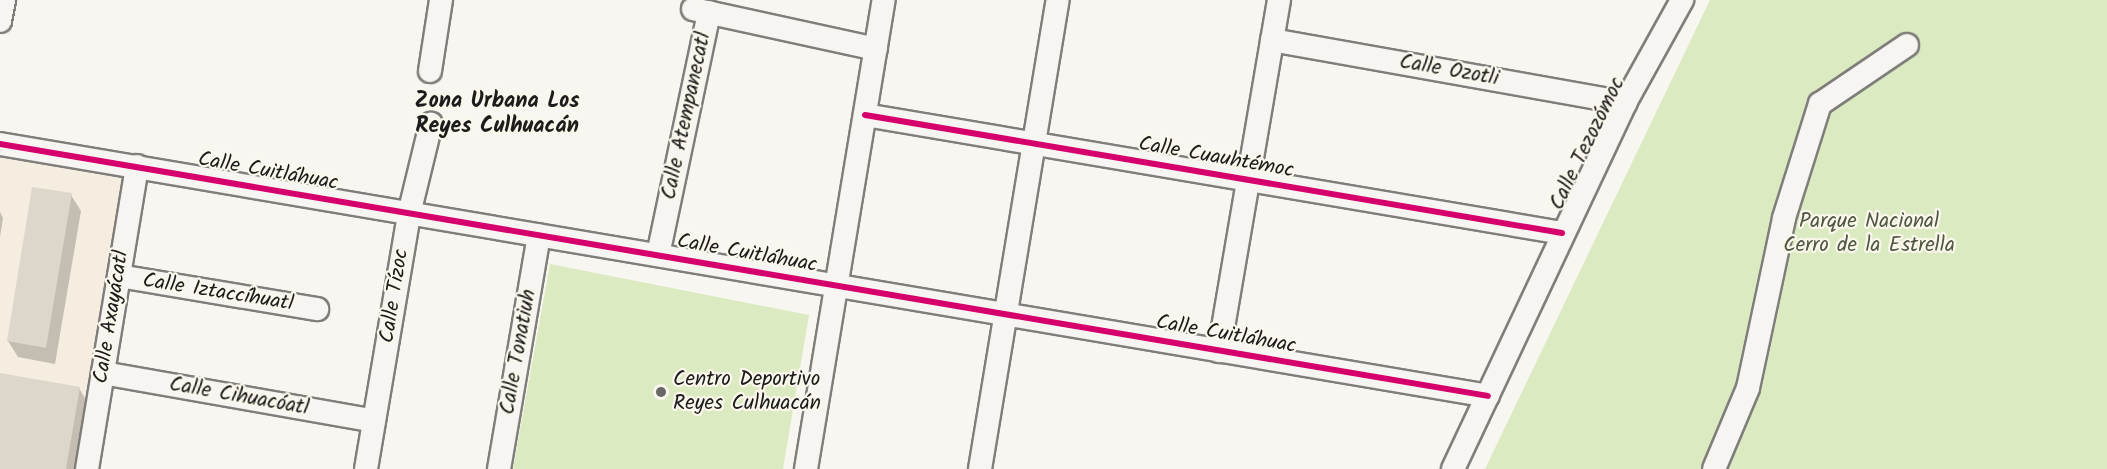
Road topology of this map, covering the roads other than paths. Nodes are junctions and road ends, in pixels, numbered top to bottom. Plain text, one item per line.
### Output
1 (4, 0) edge
2 (441, 0) edge
3 (884, 0) edge
4 (1058, 0) edge
5 (1279, 0) edge
6 (1682, 0) edge
7 (0, 21) edge
8 (1272, 40) junction
9 (1907, 45) dead end
10 (876, 50) junction
11 (430, 71) dead end
12 (1625, 103) junction
13 (865, 115) junction
14 (431, 124) dead end
15 (0, 144) edge
16 (1033, 144) junction
17 (137, 166) junction
18 (1250, 181) junction
19 (409, 214) junction
20 (1562, 233) junction
21 (539, 235) junction
22 (658, 255) junction
23 (119, 276) junction
24 (835, 287) junction
25 (317, 309) dead end
26 (1007, 315) junction
27 (1219, 351) junction
28 (104, 373) junction
29 (1488, 396) junction
30 (374, 421) junction
31 (87, 469) edge
32 (366, 469) edge
33 (499, 469) edge
34 (806, 469) edge
35 (980, 469) edge
36 (1453, 469) edge
37 (1714, 469) edge

1 - 7 street
2 - 11 street
3 - 10 street
4 - 16 street
5 - 8 street
6 - 12 street, Calle Tezozómoc
8 - 12 street, Calle Ozotli
8 - 18 street
9 - 37 street
10 - 13 street
10 - 22 street, Calle Atempanecatl
12 - 20 street, Calle Tezozómoc
13 - 16 street, Calle Cuauhtémoc
13 - 24 street
14 - 19 street, Calle Tízoc
15 - 17 street, Calle Cuitláhuac
16 - 18 street, Calle Cuauhtémoc
16 - 26 street
17 - 19 street, Calle Cuitláhuac
17 - 23 street, Calle Axayácatl
18 - 20 street, Calle Cuauhtémoc
18 - 27 street
19 - 21 street, Calle Cuitláhuac
19 - 30 street, Calle Tízoc
20 - 29 street, Calle Tezozómoc
21 - 22 street, Calle Cuitláhuac
21 - 33 street, Calle Tonatiuh
22 - 24 street, Calle Cuitláhuac
23 - 25 street, Calle Iztaccíhuatl
23 - 28 street, Calle Axayácatl
24 - 26 street, Calle Cuitláhuac
24 - 34 street
26 - 27 street, Calle Cuitláhuac
26 - 35 street
27 - 29 street, Calle Cuitláhuac
28 - 30 street, Calle Cihuacóatl
28 - 31 street, Calle Axayácatl
29 - 36 street, Calle Tezozómoc
30 - 32 street, Calle Tízoc

